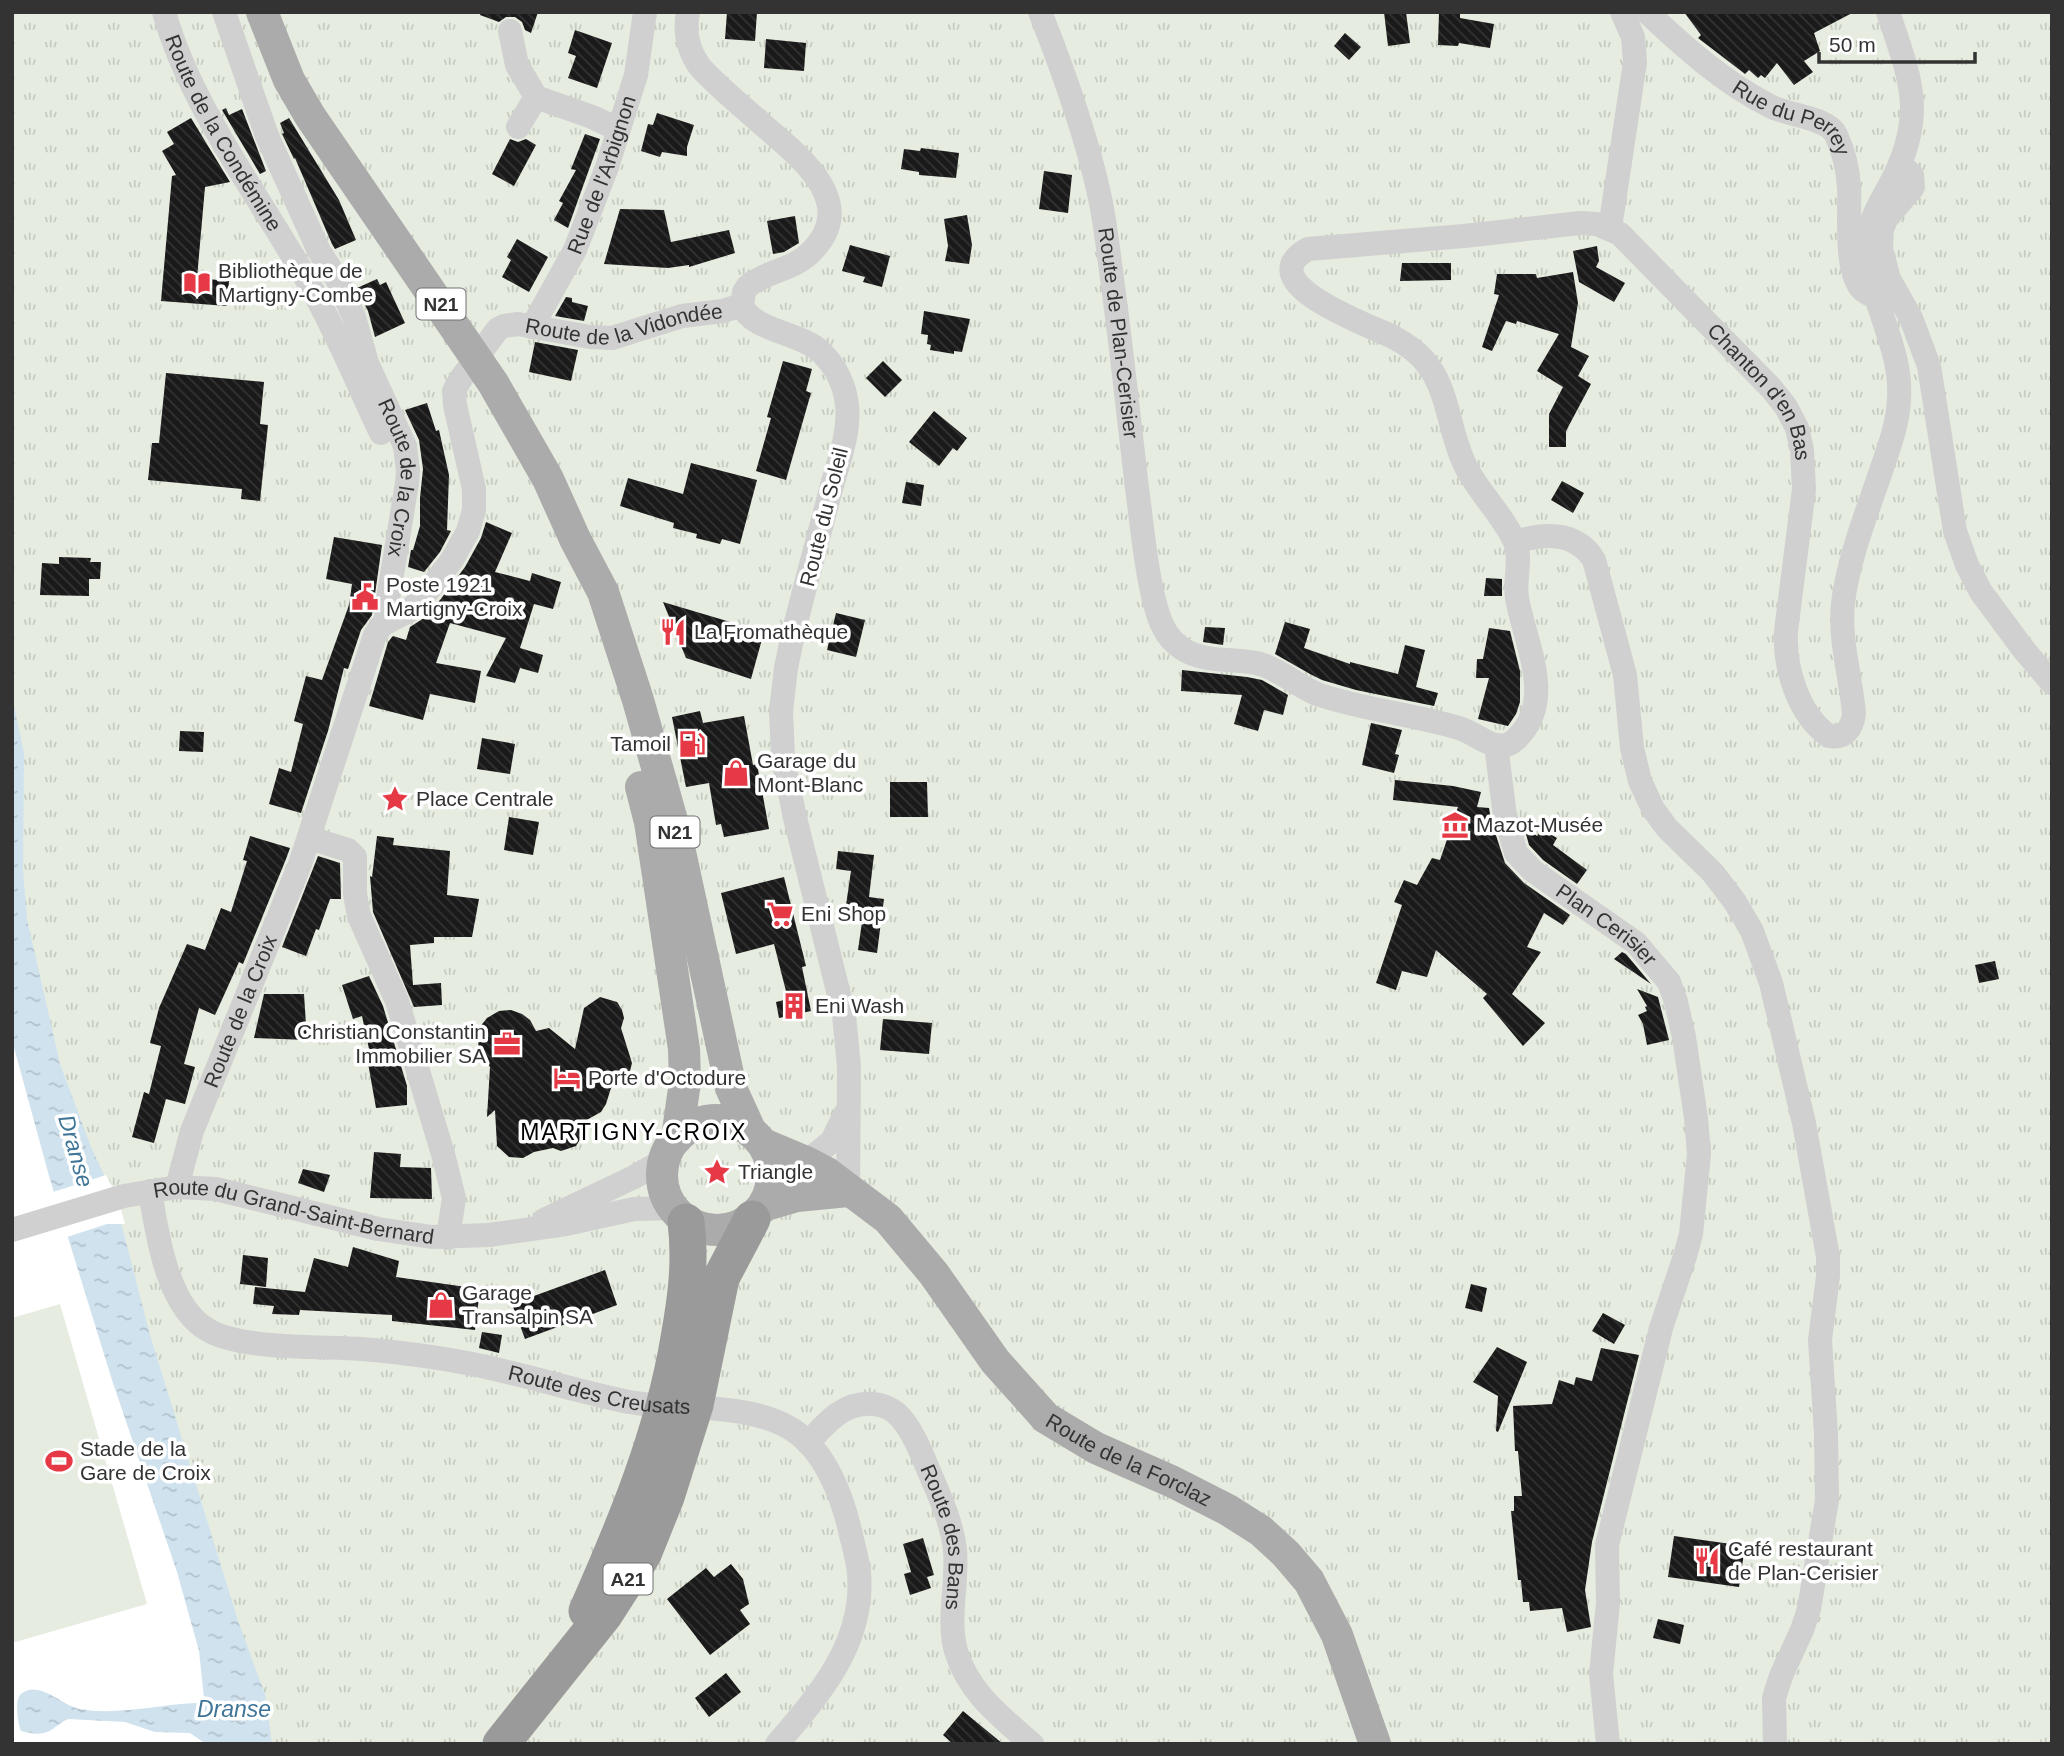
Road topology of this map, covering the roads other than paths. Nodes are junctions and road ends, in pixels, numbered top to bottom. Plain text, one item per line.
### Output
1 (164, 12) edge
2 (224, 12) edge
3 (262, 12) edge
4 (645, 12) edge
5 (688, 12) edge
6 (1040, 12) edge
7 (1622, 12) edge
8 (1647, 12) edge
9 (1888, 12) edge
10 (510, 31) dead end
11 (536, 97) junction
12 (518, 127) dead end
13 (618, 128) junction
14 (1900, 164) junction
15 (1610, 228) junction
16 (1877, 295) junction
17 (742, 305) junction
18 (532, 327) junction
19 (408, 471) junction
20 (575, 539) junction
21 (1515, 542) junction
22 (388, 622) junction
23 (2052, 682) edge
24 (1503, 744) junction
25 (309, 838) junction
26 (847, 1110) junction
27 (757, 1138) junction
28 (671, 1149) junction
29 (806, 1162) junction
30 (177, 1187) junction
31 (149, 1191) junction
32 (848, 1191) junction
33 (757, 1213) junction
34 (680, 1215) junction
35 (12, 1230) edge
36 (521, 1230) junction
37 (457, 1237) junction
38 (690, 1361) junction
39 (808, 1443) junction
40 (501, 1744) edge
41 (777, 1744) edge
42 (1032, 1744) edge
43 (1375, 1744) edge
44 (1608, 1744) edge
45 (1775, 1744) edge

1 - 19 street, Route de la Condémine
2 - 19 street, Route de la Croix
3 - 20 main road, N21
4 - 13 street, Rue de l'Arbignon
5 - 17 street, Route de la Vidondée
6 - 24 street, Route de Plan-Cerisier
7 - 15 street
8 - 16 street, Rue du Perrey
9 - 14 street, Chanton d'en Bas
10 - 11 street
11 - 12 street
11 - 13 street
13 - 18 street, Rue de l'Arbignon
14 - 16 street, Chanton d'en Bas
14 - 23 street
15 - 16 street, Chanton d'en Bas
15 - 21 street
17 - 18 street, Route de la Vidondée
17 - 26 street, Route du Soleil
18 - 22 street, Route de la Vidondée
19 - 22 street, Route de la Croix
20 - 27 main road, N21
20 - 28 main road, N21
21 - 24 street
21 - 45 street
22 - 25 street, Route de la Croix
24 - 44 street, Plan Cerisier
25 - 30 street, Route de la Croix
25 - 37 street
26 - 29 street, Route du Soleil
26 - 32 street, Route du Soleil
27 - 28 main road
27 - 29 main road, Route de la Forclaz
27 - 33 main road, N21
28 - 34 main road, N21
28 - 36 street
29 - 32 main road, Route de la Forclaz
30 - 31 street, Route du Grand-Saint-Bernard
30 - 37 street, Route du Grand-Saint-Bernard
31 - 35 street, Route du Grand-Saint-Bernard
31 - 39 street, Route des Creusats
32 - 33 main road
32 - 43 main road, Route de la Forclaz
33 - 34 main road
33 - 38 highway, A21
34 - 36 street, Route du Grand-Saint-Bernard
34 - 38 highway, A21
36 - 37 street, Route du Grand-Saint-Bernard
38 - 40 highway, A21
39 - 41 street, Route des Creusats
39 - 42 street, Route des Bans

